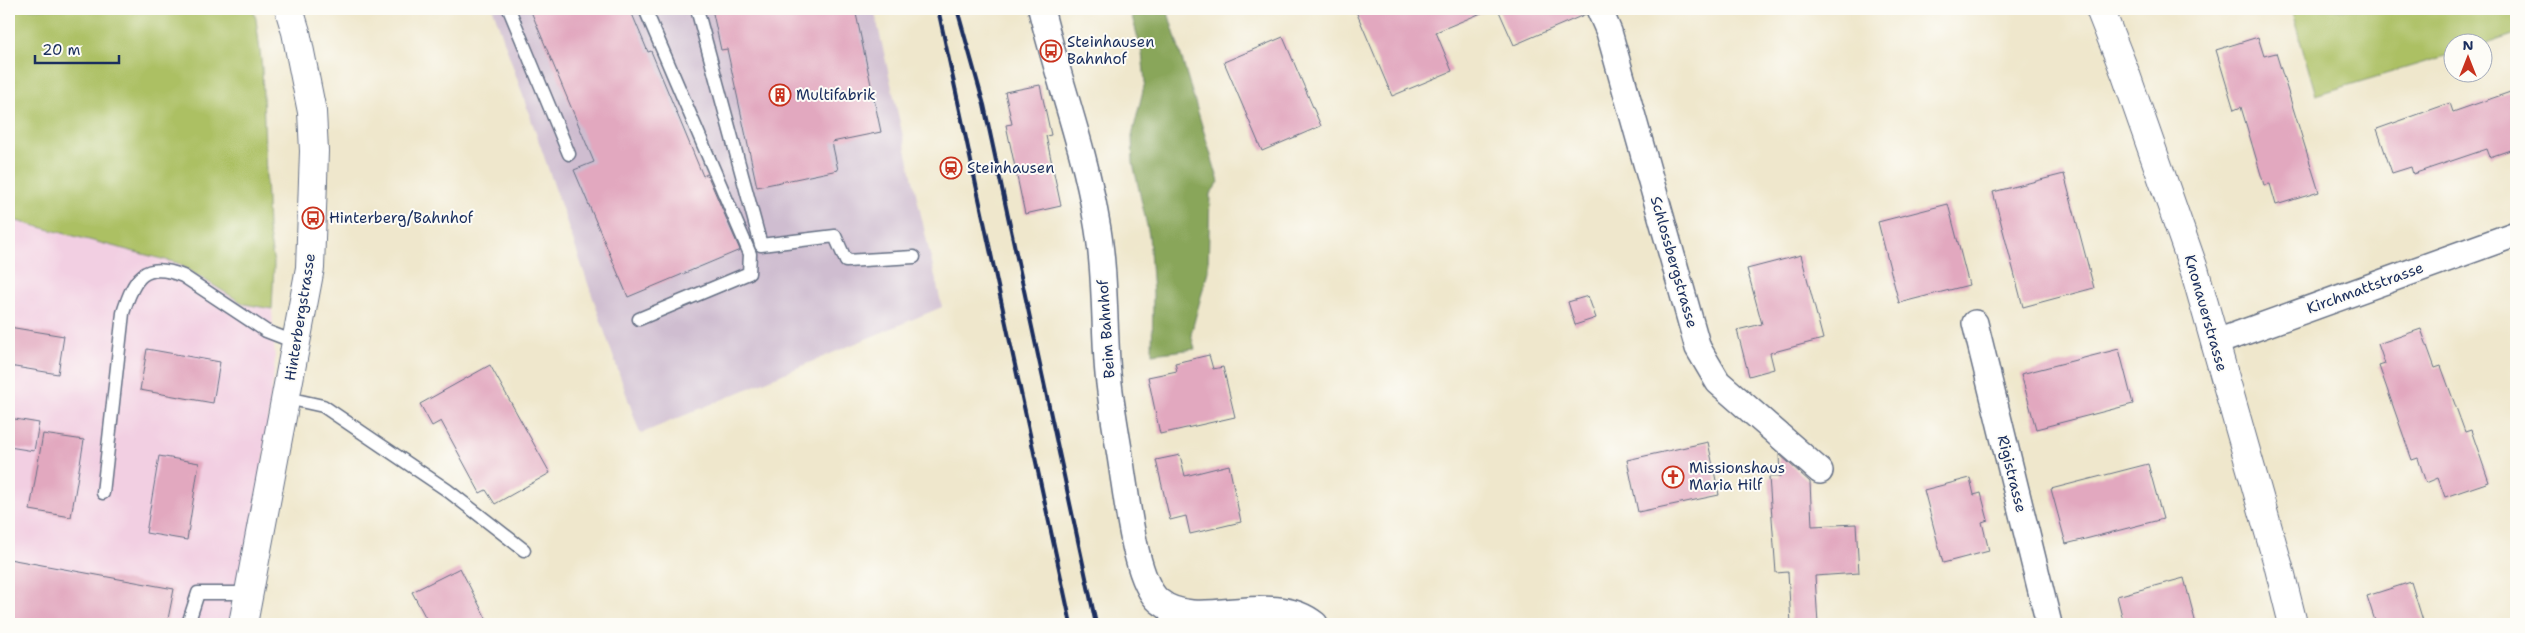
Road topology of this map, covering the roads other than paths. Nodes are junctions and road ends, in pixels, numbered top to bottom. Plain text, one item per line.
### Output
1 (289, 9) edge
2 (509, 9) edge
3 (646, 9) edge
4 (697, 9) edge
5 (1040, 9) edge
6 (1599, 9) edge
7 (2100, 9) edge
8 (570, 154) dead end
9 (2516, 234) edge
10 (914, 257) dead end
11 (639, 319) dead end
12 (1975, 323) dead end
13 (297, 343) junction
14 (2214, 343) junction
15 (287, 398) junction
16 (1820, 471) dead end
17 (104, 493) dead end
18 (524, 550) dead end
19 (249, 593) junction
20 (1167, 616) edge
21 (188, 624) edge
22 (243, 624) edge
23 (1316, 624) edge
24 (2049, 624) edge
25 (2293, 624) edge

1 - 13 street, Hinterbergstrasse
2 - 8 lane
3 - 11 lane
4 - 10 lane
5 - 20 street, Beim Bahnhof
6 - 16 street, Schlossbergstrasse
7 - 14 street, Knonauerstrasse
9 - 14 street, Kirchmattstrasse
12 - 24 street, Rigistrasse
13 - 15 street, Hinterbergstrasse
13 - 17 lane
14 - 25 street, Knonauerstrasse
15 - 18 lane
15 - 19 street, Hinterbergstrasse
19 - 21 lane
19 - 22 street, Hinterbergstrasse
20 - 23 street, Beim Bahnhof

